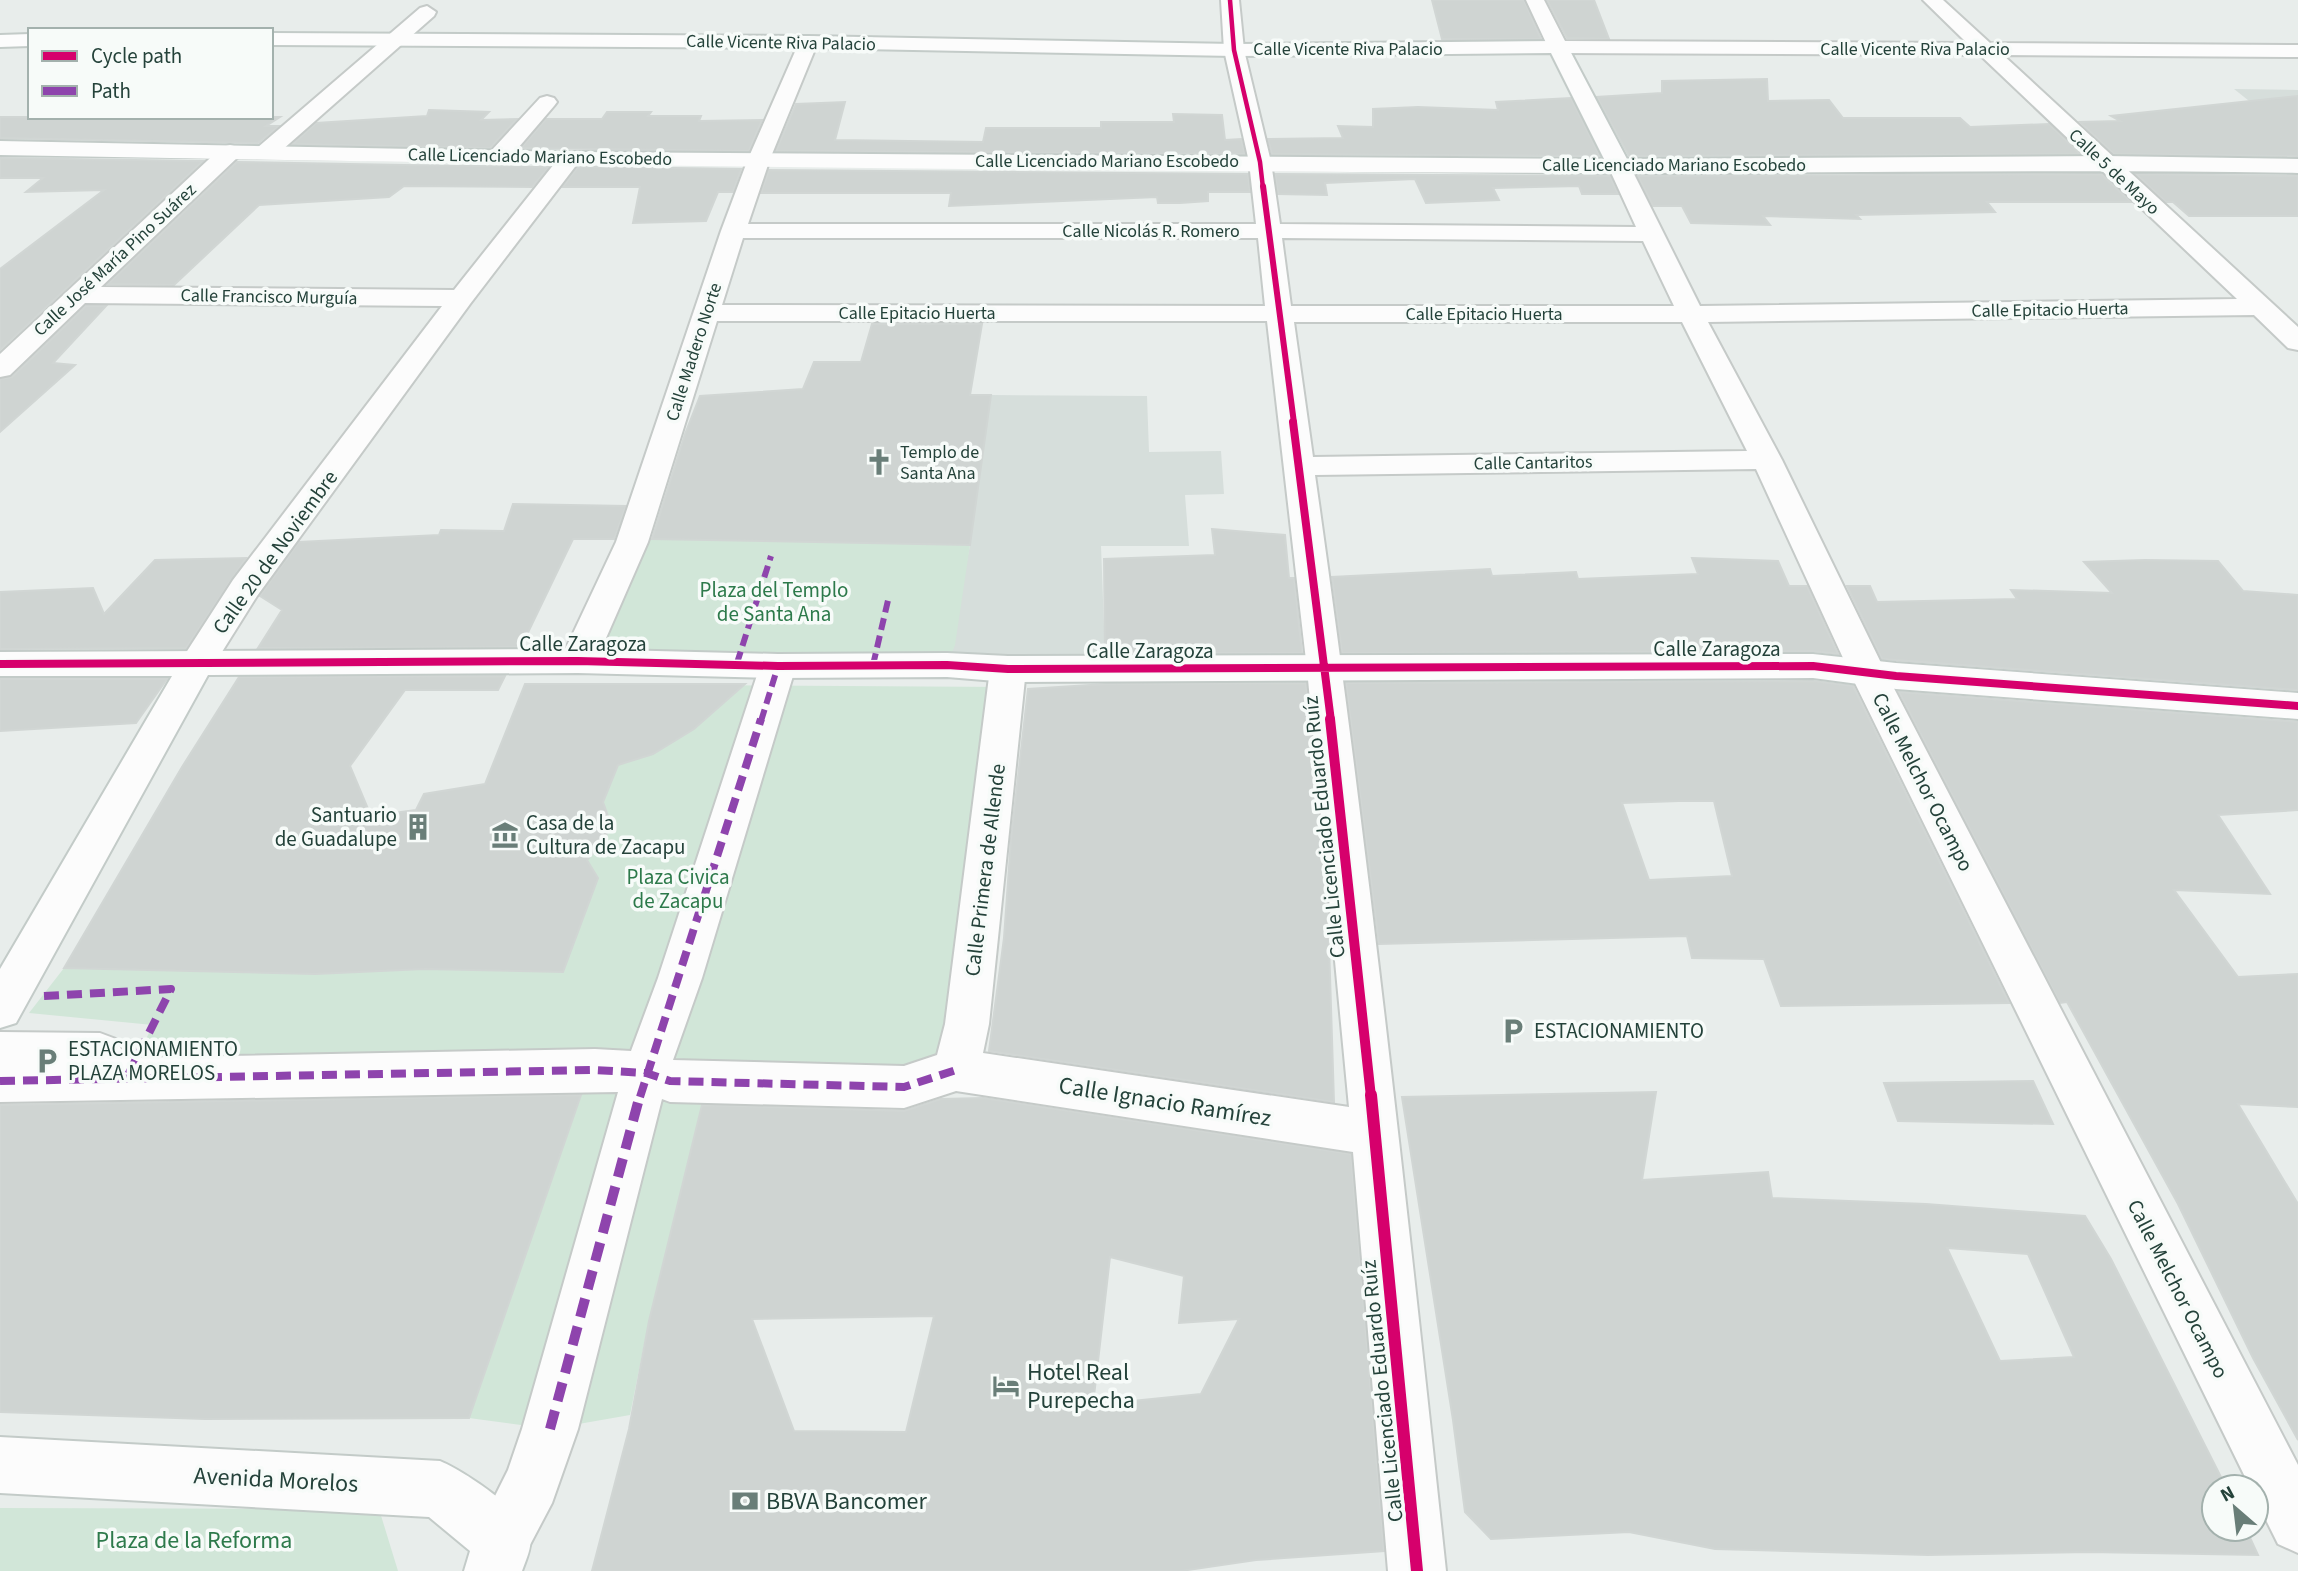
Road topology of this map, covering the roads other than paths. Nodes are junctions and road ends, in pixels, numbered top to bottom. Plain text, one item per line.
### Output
1 (1230, 0) edge
2 (1535, 0) edge
3 (1931, 0) edge
4 (427, 12) dead end
5 (273, 39) edge
6 (395, 39) junction
7 (28, 40) edge
8 (0, 41) edge
9 (808, 42) junction
10 (1558, 47) junction
11 (1234, 50) junction
12 (1986, 50) junction
13 (2298, 51) edge
14 (547, 102) dead end
15 (0, 148) edge
16 (230, 152) junction
17 (265, 153) junction
18 (499, 156) junction
19 (570, 159) junction
20 (759, 159) junction
21 (1260, 162) junction
22 (2105, 163) junction
23 (1619, 166) junction
24 (2298, 166) edge
25 (733, 231) junction
26 (1269, 231) junction
27 (1654, 234) junction
28 (77, 295) junction
29 (461, 298) junction
30 (2259, 307) junction
31 (708, 313) junction
32 (1281, 314) junction
33 (1690, 314) junction
34 (2298, 342) edge
35 (0, 369) edge
36 (1767, 460) junction
37 (1299, 466) junction
38 (578, 660) junction
39 (198, 662) junction
40 (0, 664) edge
41 (778, 666) junction
42 (1325, 668) junction
43 (1008, 669) junction
44 (1867, 671) junction
45 (2298, 706) edge
46 (0, 1009) edge
47 (0, 1052) edge
48 (100, 1053) dead end
49 (956, 1070) junction
50 (646, 1073) junction
51 (0, 1081) edge
52 (1375, 1133) junction
53 (0, 1465) edge
54 (2298, 1524) edge
55 (498, 1555) edge
56 (1417, 1571) edge

1 - 11 street, Calle Licenciado Eduardo Ruíz
2 - 10 street, Calle Melchor Ocampo
3 - 12 street, Calle 5 de Mayo
4 - 6 street
5 - 6 street, Calle Vicente Riva Palacio
6 - 9 street, Calle Vicente Riva Palacio
6 - 17 street
7 - 8 street
9 - 11 street, Calle Vicente Riva Palacio
9 - 20 street, Calle Madero Norte
10 - 11 street, Calle Vicente Riva Palacio
10 - 12 street, Calle Vicente Riva Palacio
10 - 23 street, Calle Melchor Ocampo
11 - 21 street, Calle Licenciado Eduardo Ruíz
12 - 13 street, Calle Vicente Riva Palacio
12 - 22 street, Calle 5 de Mayo
14 - 18 street
15 - 16 street, Calle Licenciado Mariano Escobedo
16 - 17 street, Calle Licenciado Mariano Escobedo
16 - 28 street, Calle José María Pino Suárez
17 - 18 street, Calle Licenciado Mariano Escobedo
18 - 19 street, Calle Licenciado Mariano Escobedo
19 - 20 street, Calle Licenciado Mariano Escobedo
19 - 29 street, Calle 20 de Noviembre
20 - 21 street, Calle Licenciado Mariano Escobedo
20 - 25 street, Calle Madero Norte
21 - 23 street, Calle Licenciado Mariano Escobedo
21 - 26 street, Calle Licenciado Eduardo Ruíz
22 - 23 street, Calle Licenciado Mariano Escobedo
22 - 24 street, Calle Licenciado Mariano Escobedo
22 - 30 street, Calle 5 de Mayo
23 - 27 street, Calle Melchor Ocampo
25 - 26 street, Calle Nicolás R. Romero
25 - 31 street, Calle Madero Norte
26 - 27 street, Calle Nicolás R. Romero
26 - 32 street, Calle Licenciado Eduardo Ruíz
27 - 33 street, Calle Melchor Ocampo
28 - 29 street, Calle Francisco Murguía
28 - 35 street, Calle José María Pino Suárez
29 - 39 street, Calle 20 de Noviembre
30 - 33 street, Calle Epitacio Huerta
30 - 34 street, Calle 5 de Mayo
31 - 32 street, Calle Epitacio Huerta
31 - 38 street, Calle Madero Norte
32 - 33 street, Calle Epitacio Huerta
32 - 37 street, Calle Licenciado Eduardo Ruíz
33 - 36 street, Calle Melchor Ocampo
36 - 37 street, Calle Cantaritos
36 - 44 street, Calle Melchor Ocampo
37 - 42 street, Calle Licenciado Eduardo Ruíz
38 - 39 street, Calle Zaragoza
38 - 41 street, Calle Zaragoza
39 - 40 street, Calle Zaragoza
39 - 46 street, Calle 20 de Noviembre
41 - 43 street, Calle Zaragoza
41 - 50 street
42 - 43 street, Calle Zaragoza
42 - 44 street, Calle Zaragoza
42 - 52 street, Calle Licenciado Eduardo Ruíz
43 - 49 street, Calle Primera de Allende
44 - 45 street, Calle Zaragoza
44 - 54 street, Calle Melchor Ocampo
47 - 48 street
49 - 50 street
49 - 52 street, Calle Ignacio Ramírez
50 - 51 street
50 - 55 street
52 - 56 street, Calle Licenciado Eduardo Ruíz
53 - 55 street, Avenida Morelos

